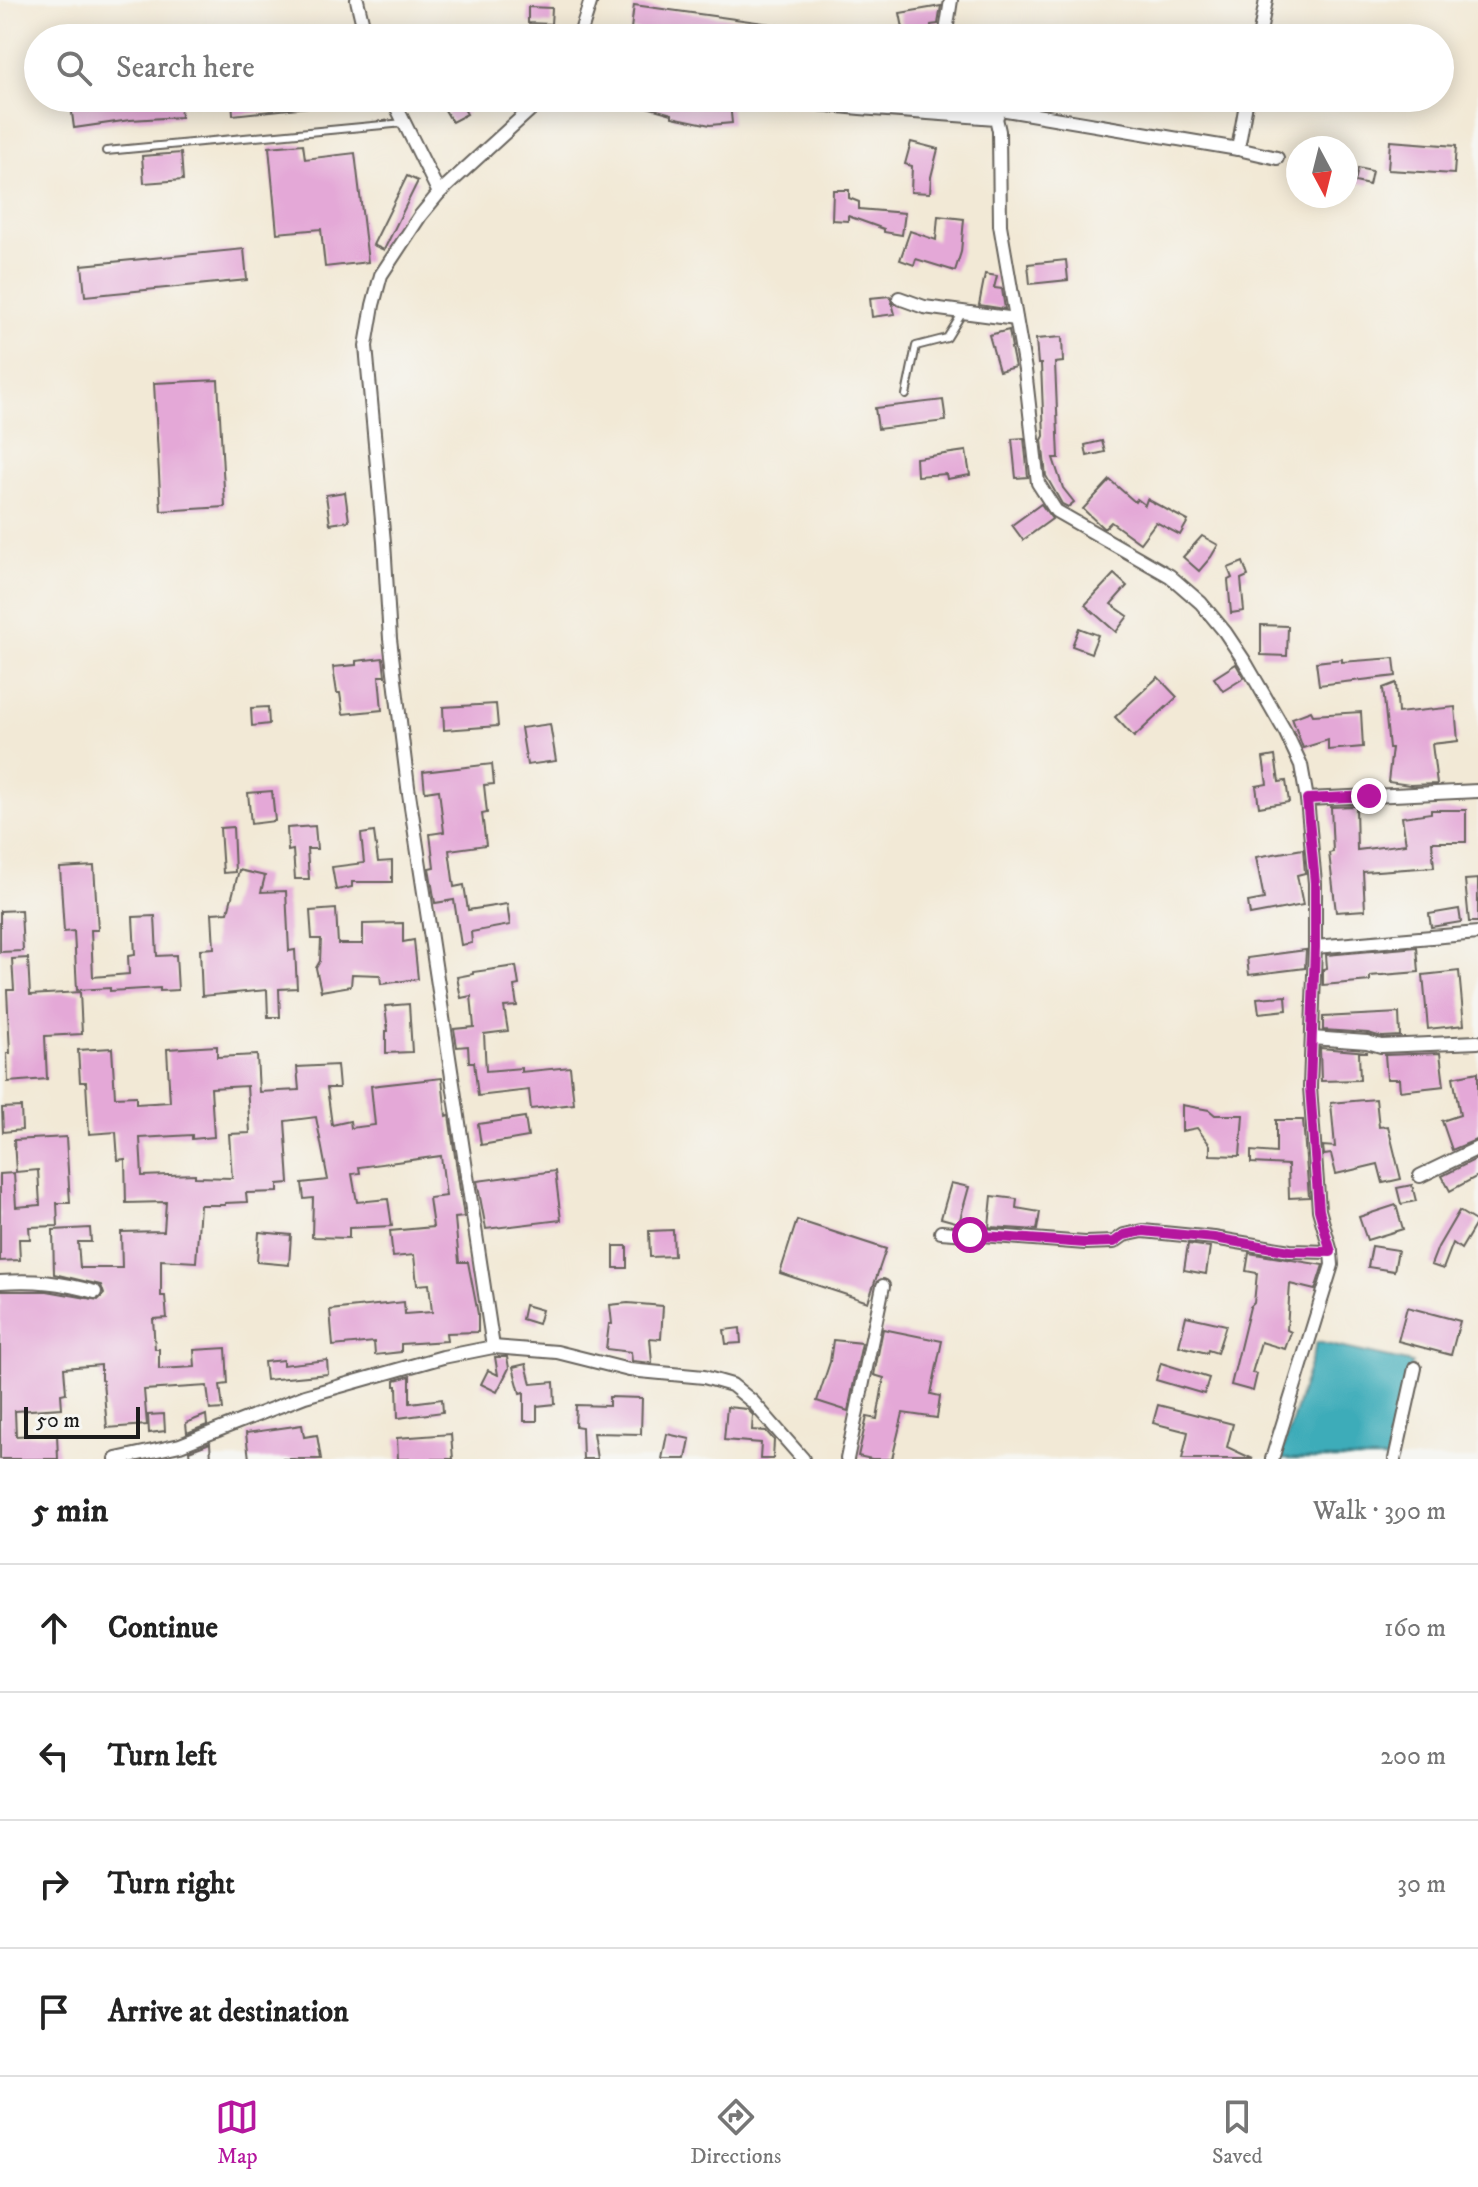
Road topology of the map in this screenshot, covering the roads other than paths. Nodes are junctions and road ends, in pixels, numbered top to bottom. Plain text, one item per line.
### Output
1 (357, 0) edge
2 (591, 0) edge
3 (951, 0) edge
4 (1266, 0) edge
5 (363, 24) edge
6 (583, 24) edge
7 (947, 24) edge
8 (1262, 24) edge
9 (399, 112) edge
10 (528, 112) edge
11 (970, 112) edge
12 (994, 112) edge
13 (1245, 112) edge
14 (998, 113) junction
15 (404, 123) junction
16 (1238, 149) junction
17 (106, 151) dead end
18 (1277, 158) dead end
19 (439, 193) junction
20 (899, 298) dead end
21 (963, 312) junction
22 (1016, 319) junction
23 (906, 395) dead end
24 (1478, 791) edge
25 (1307, 799) junction
26 (1478, 933) edge
27 (1315, 947) junction
28 (1312, 1038) junction
29 (1478, 1042) edge
30 (1478, 1148) edge
31 (1420, 1176) dead end
32 (941, 1232) dead end
33 (1331, 1252) junction
34 (0, 1282) edge
35 (883, 1286) dead end
36 (95, 1292) dead end
37 (493, 1347) junction
38 (1415, 1368) dead end
39 (116, 1459) edge
40 (803, 1459) edge
41 (847, 1459) edge
42 (1272, 1459) edge
43 (1395, 1459) edge

1 - 5 street
2 - 6 street
3 - 7 street
4 - 8 street
9 - 15 street
10 - 19 street
11 - 14 street
12 - 14 street
13 - 16 street
14 - 16 street
14 - 22 street
15 - 17 lane
15 - 19 street
16 - 18 street
19 - 37 street
20 - 21 street
21 - 22 street
21 - 23 lane
22 - 25 street
24 - 25 street
25 - 27 street
26 - 27 street
27 - 28 street
28 - 29 street
28 - 33 street
30 - 31 street
32 - 33 street
33 - 42 street
34 - 36 street
35 - 41 street
37 - 39 street
37 - 40 street
38 - 43 street

